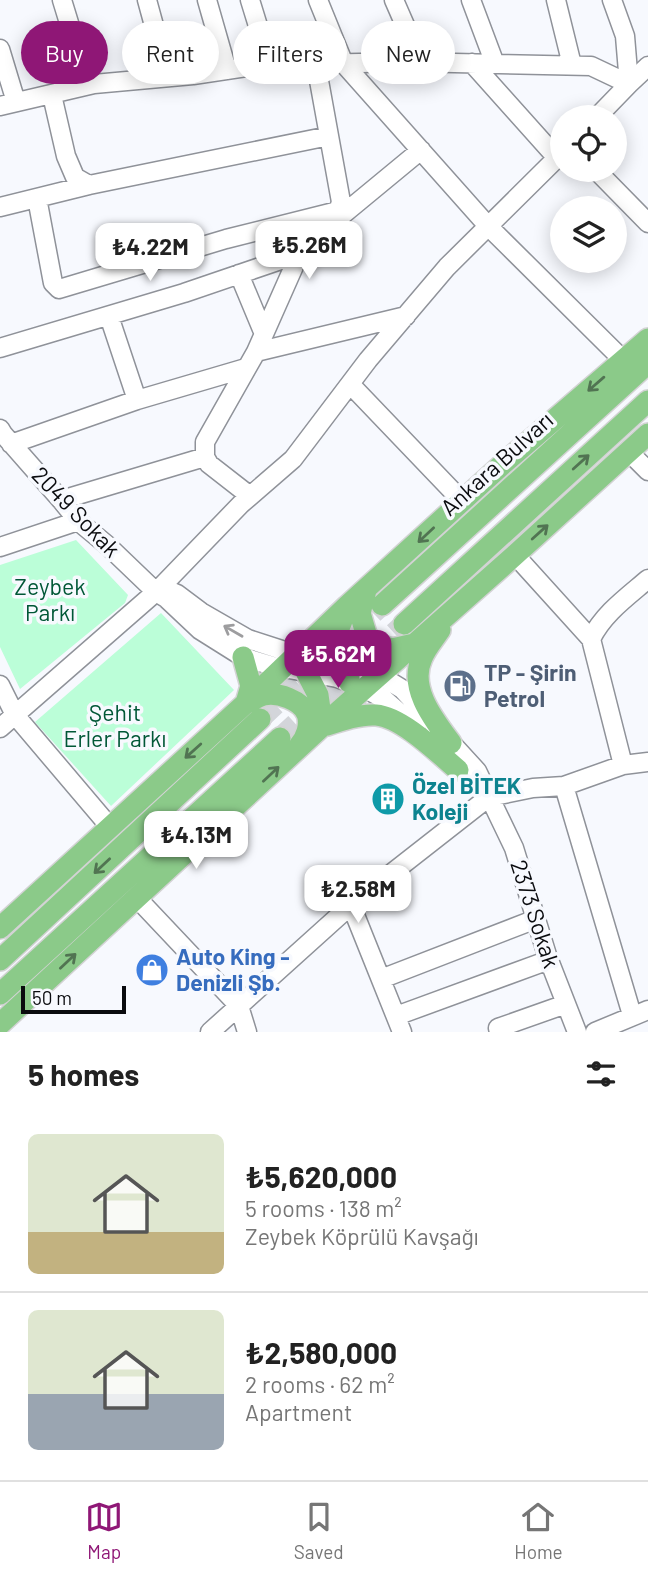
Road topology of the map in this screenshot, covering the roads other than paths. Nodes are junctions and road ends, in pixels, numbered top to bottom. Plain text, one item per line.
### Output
1 (62, 0) edge
2 (148, 0) edge
3 (207, 0) edge
4 (250, 0) edge
5 (318, 0) edge
6 (394, 0) edge
7 (471, 0) edge
8 (556, 0) edge
9 (612, 0) edge
10 (153, 21) edge
11 (256, 21) edge
12 (327, 21) edge
13 (403, 21) edge
14 (0, 49) edge
15 (455, 63) edge
16 (472, 64) junction
17 (495, 64) junction
18 (572, 65) junction
19 (648, 66) edge
20 (347, 67) edge
21 (233, 69) edge
22 (227, 70) junction
23 (219, 71) edge
24 (122, 82) edge
25 (629, 83) junction
26 (320, 84) edge
27 (88, 85) junction
28 (51, 94) junction
29 (8, 104) edge
30 (608, 105) edge
31 (329, 136) junction
32 (550, 146) edge
33 (421, 150) junction
34 (550, 164) edge
35 (608, 182) edge
36 (89, 185) junction
37 (37, 198) junction
38 (0, 207) edge
39 (336, 216) junction
40 (648, 223) edge
41 (488, 226) junction
42 (311, 250) junction
43 (239, 274) junction
44 (109, 316) junction
45 (405, 316) junction
46 (264, 334) junction
47 (648, 339) edge
48 (0, 348) edge
49 (256, 352) junction
50 (624, 360) junction
51 (648, 363) edge
52 (246, 368) junction
53 (350, 384) junction
54 (137, 400) junction
55 (648, 401) edge
56 (648, 434) edge
57 (6, 437) edge
58 (628, 451) junction
59 (205, 457) junction
60 (648, 471) edge
61 (250, 496) junction
62 (61, 499) junction
63 (462, 502) junction
64 (78, 522) junction
65 (0, 547) edge
66 (515, 555) junction
67 (648, 579) edge
68 (366, 590) junction
69 (157, 591) junction
70 (382, 605) tunnel mouth
71 (347, 606) junction
72 (454, 609) junction
73 (404, 624) tunnel mouth
74 (591, 639) junction
75 (415, 643) junction
76 (243, 657) junction
77 (295, 665) junction
78 (360, 677) junction
79 (0, 685) edge
80 (253, 711) junction
81 (15, 715) junction
82 (0, 728) edge
83 (318, 730) junction
84 (451, 743) junction
85 (287, 745) junction
86 (648, 762) edge
87 (623, 765) junction
88 (458, 770) junction
89 (564, 786) junction
90 (489, 797) junction
91 (110, 827) junction
92 (136, 897) junction
93 (351, 905) junction
94 (536, 919) junction
95 (0, 928) edge
96 (0, 960) edge
97 (549, 960) junction
98 (381, 979) junction
99 (0, 994) edge
100 (566, 1004) junction
101 (239, 1006) junction
102 (640, 1013) edge
103 (0, 1024) edge
104 (399, 1024) edge
105 (210, 1032) edge
106 (247, 1032) edge
107 (499, 1032) edge
108 (577, 1032) edge
109 (595, 1032) edge

1 - 27 street
2 - 10 street
3 - 22 street
4 - 11 street
5 - 12 street
6 - 13 street
7 - 17 street
8 - 18 street
9 - 25 street
14 - 29 street
15 - 16 street
16 - 17 street
16 - 32 street
17 - 18 street
18 - 25 street
19 - 25 street
20 - 33 street
21 - 22 street
22 - 23 street
24 - 27 street
25 - 30 street
26 - 31 street
27 - 28 street
28 - 29 street
28 - 36 street
31 - 36 street
31 - 39 street
33 - 39 street
33 - 41 street
34 - 41 street
35 - 40 street
36 - 37 street
37 - 38 street
37 - 39 street
39 - 42 street
41 - 45 street
41 - 50 street
42 - 43 street
42 - 46 street
43 - 44 street
43 - 46 street
44 - 48 street
44 - 54 street
45 - 49 street
45 - 53 street
46 - 49 street
47 - 50 main road
49 - 52 street
50 -> 63 main road
51 - 70 main road, Ankara Bulvarı
52 - 54 street
52 - 59 street
53 - 61 street
53 - 63 street
54 - 57 street
73 -> 55 main road
56 - 58 main road
57 - 62 street, 2049 Sokak
58 - 60 street
66 -> 58 main road
59 - 61 street
59 - 62 street
61 - 69 street
62 - 64 street, 2049 Sokak
63 -> 68 main road
64 - 65 street
64 - 69 street, 2049 Sokak
66 - 72 main road
66 - 74 street
67 - 74 street
68 - 71 main road
68 - 75 main road
69 - 76 street, 2049 Sokak
77 -> 69 street
69 - 81 street
71 - 77 main road
71 - 78 main road
72 - 75 main road
72 - 84 main road
74 - 87 street
75 - 78 main road
76 - 77 street, 2049 Sokak
76 - 80 main road
77 - 78 street
77 - 80 main road
77 - 83 main road
78 - 83 main road
78 - 84 street, 2373 Sokak
78 - 88 street
79 - 81 street
80 - 85 main road
80 -> 91 main road
80 -> 96 main road
81 - 82 street
81 - 91 street
83 - 85 main road
83 - 88 main road
84 - 90 street, 2373 Sokak
92 -> 85 main road
85 - 99 main road
86 - 87 street
87 - 89 street
88 - 90 street
89 - 90 street
89 - 102 street
90 - 93 street
90 - 94 street, 2373 Sokak
91 - 95 main road
92 - 101 street
103 -> 92 main road
93 - 98 street
93 - 101 street
94 - 97 street, 2373 Sokak
94 - 98 street
97 - 100 street, 2373 Sokak
97 - 104 street
98 - 104 street
100 - 107 street
100 - 108 street, 2373 Sokak
101 - 105 street
101 - 106 street
102 - 109 street

